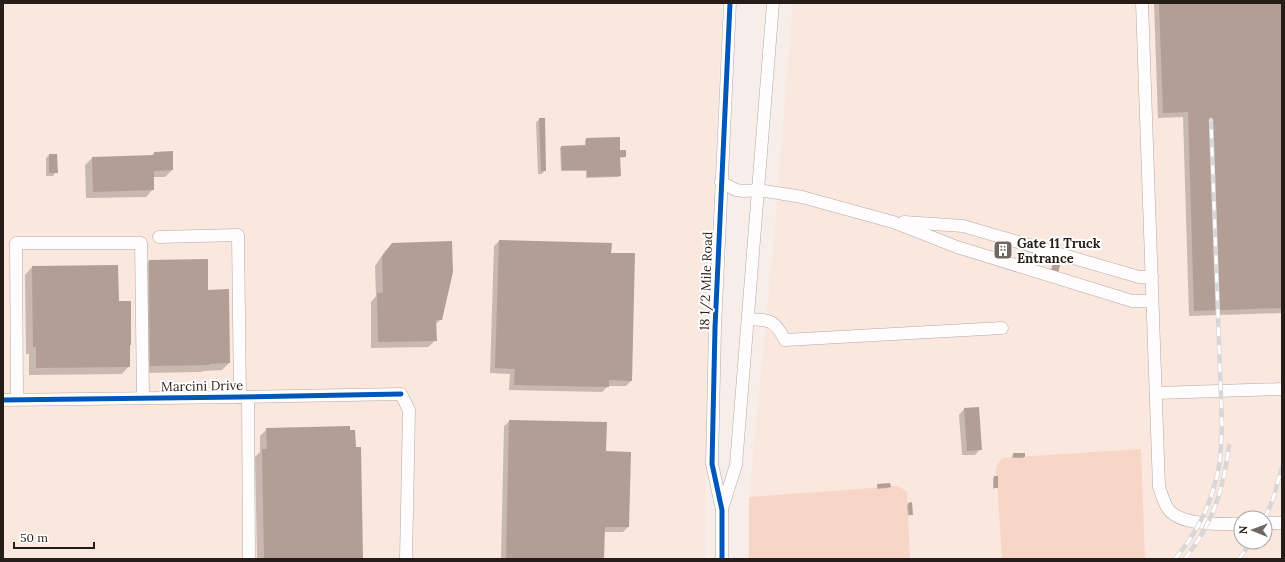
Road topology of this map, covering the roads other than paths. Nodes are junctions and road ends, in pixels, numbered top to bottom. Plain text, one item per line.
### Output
1 (730, 3) edge
2 (773, 3) edge
3 (1142, 3) edge
4 (721, 182) junction
5 (759, 190) junction
6 (893, 222) junction
7 (159, 237) dead end
8 (1152, 277) junction
9 (1152, 301) junction
10 (748, 319) junction
11 (1002, 328) dead end
12 (1282, 390) edge
13 (1156, 393) junction
14 (244, 397) junction
15 (143, 398) junction
16 (3, 400) edge
17 (17, 400) junction
18 (722, 510) junction
19 (1233, 524) edge
20 (250, 559) edge
21 (406, 559) edge
22 (722, 559) edge

1 - 4 street, 18 1/2 Mile Road
2 - 5 street, 18 1/2 Mile Road
3 - 8 street
4 - 5 street
4 - 18 street, 18 1/2 Mile Road
5 - 6 street
5 - 10 street, 18 1/2 Mile Road
6 - 8 street
6 - 9 street
7 - 14 street
8 - 9 street
9 - 13 street
10 - 11 street
10 - 18 street, 18 1/2 Mile Road
12 - 13 street
13 - 19 street
14 - 15 street, Marcini Drive
14 - 20 street
14 - 21 street, Marcini Drive
15 - 17 street, Marcini Drive
15 - 17 street
16 - 17 street, Marcini Drive
18 - 22 street, 18 1/2 Mile Road

